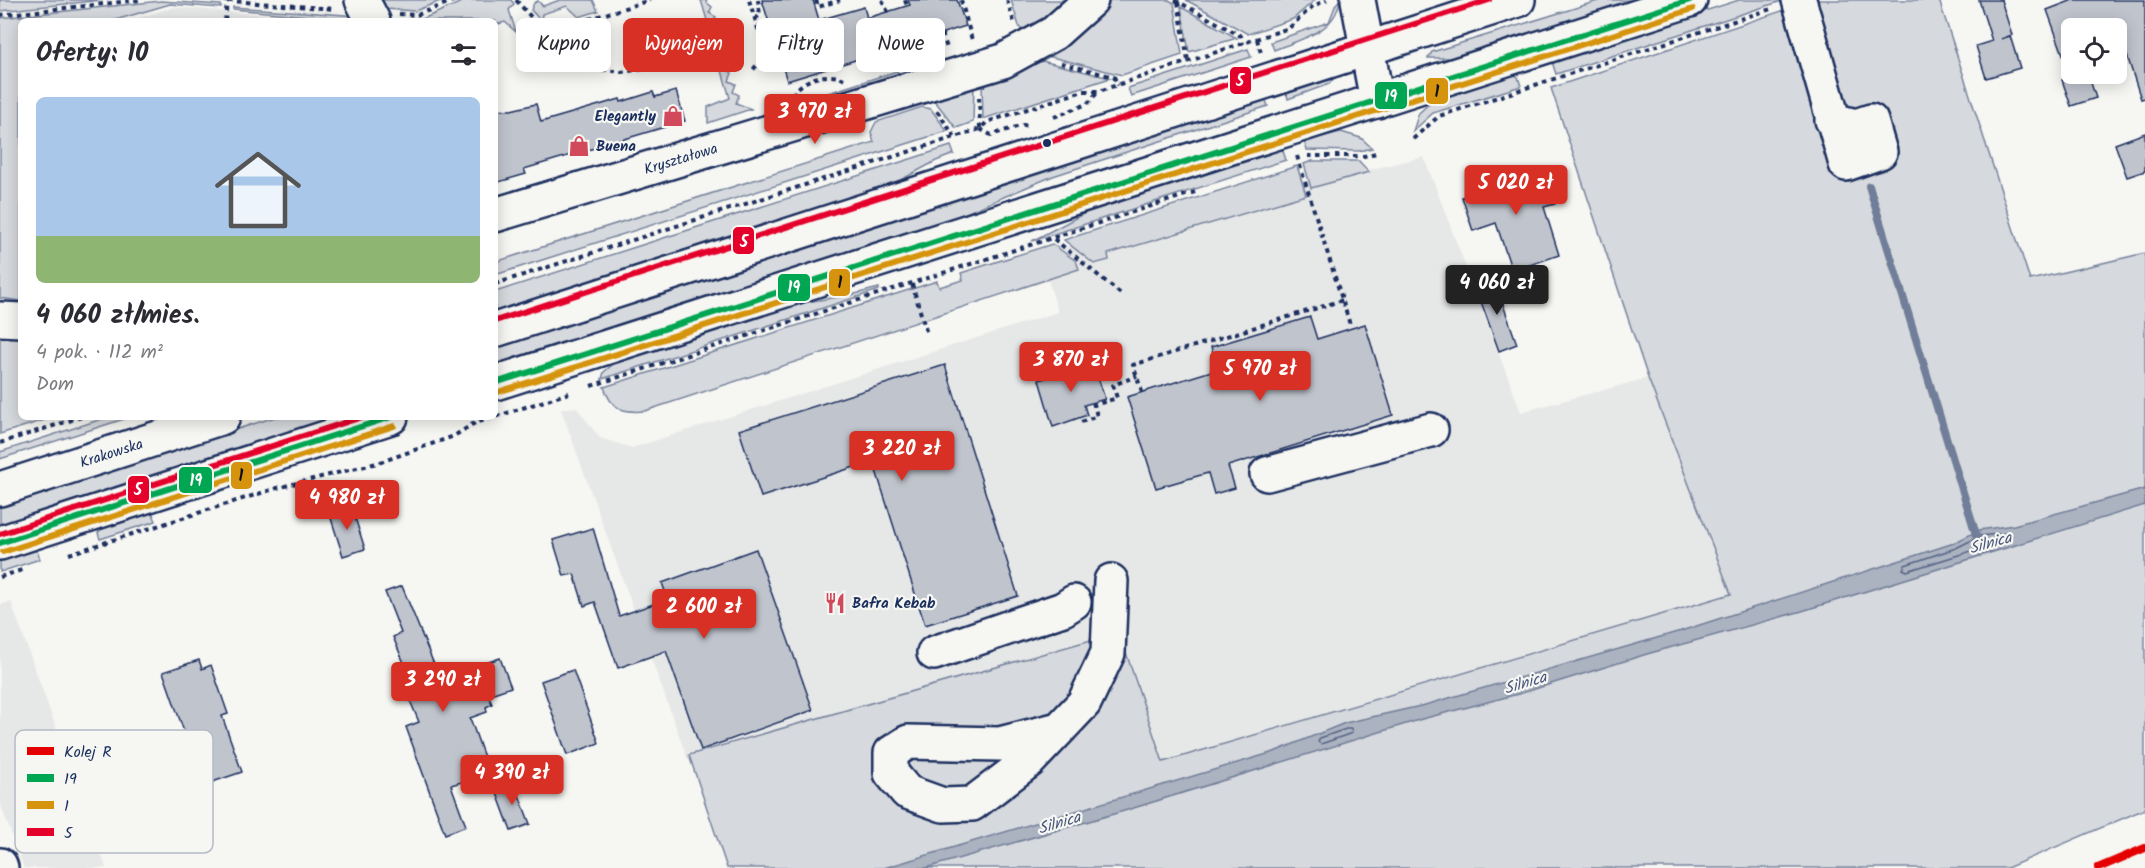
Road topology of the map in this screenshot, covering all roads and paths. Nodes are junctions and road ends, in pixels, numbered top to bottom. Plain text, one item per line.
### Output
1 (140, 0) edge
2 (227, 0) edge
3 (362, 0) edge
4 (516, 0) edge
5 (650, 0) edge
6 (749, 0) edge
7 (758, 0) edge
8 (816, 0) edge
9 (840, 0) edge
10 (882, 0) edge
11 (905, 0) edge
12 (962, 0) edge
13 (1091, 0) edge
14 (1327, 0) edge
15 (1358, 0) edge
16 (1518, 0) edge
17 (1690, 0) edge
18 (1176, 1) edge
19 (1788, 3) edge
20 (907, 6) dead end
21 (888, 12) dead end
22 (0, 15) edge
23 (225, 18) edge
24 (371, 18) edge
25 (755, 19) junction
26 (756, 22) edge
27 (1257, 39) junction
28 (973, 44) dead end
29 (1243, 44) junction
30 (1368, 48) junction
31 (1261, 54) dead end
32 (1188, 62) junction
33 (756, 66) edge
34 (752, 71) dead end
35 (838, 76) dead end
36 (796, 89) dead end
37 (1099, 91) junction
38 (1377, 101) junction
39 (1050, 120) dead end
40 (1832, 120) dead end
41 (1040, 123) dead end
42 (980, 129) junction
43 (1413, 139) dead end
44 (1295, 152) dead end
45 (1376, 153) dead end
46 (1298, 159) junction
47 (1287, 162) dead end
48 (1198, 191) dead end
49 (498, 214) edge
50 (1054, 238) junction
51 (498, 283) edge
52 (912, 284) junction
53 (1122, 294) dead end
54 (1343, 300) junction
55 (0, 319) edge
56 (18, 320) edge
57 (1351, 328) dead end
58 (498, 329) edge
59 (927, 334) dead end
60 (1137, 376) junction
61 (498, 382) edge
62 (580, 389) dead end
63 (570, 392) dead end
64 (1142, 392) dead end
65 (498, 416) edge
66 (72, 420) edge
67 (214, 420) edge
68 (382, 420) edge
69 (485, 420) edge
70 (1081, 422) dead end
71 (1431, 430) dead end
72 (0, 443) edge
73 (1268, 474) dead end
74 (0, 489) edge
75 (0, 543) edge
76 (67, 555) dead end
77 (29, 567) dead end
78 (0, 577) edge
79 (1112, 581) dead end
80 (1074, 602) dead end
81 (934, 652) dead end
82 (1059, 729) dead end

1 - 22 path
2 - 23 path
3 - 24 main road
4 - 5 path
6 - 25 path
7 - 25 path
8 - 9 path
10 - 21 path
11 - 20 path
12 - 28 path
13 - 49 main road, Kryształowa
14 - 27 path
15 - 30 main road
16 - 30 main road
17 - 38 main road
18 - 29 path
18 - 32 path
19 - 40 main road
19 - 43 path
25 - 26 path
27 - 29 path
27 - 31 path
29 - 32 path
30 - 38 main road
30 - 58 main road
32 - 37 path
33 - 34 path
35 - 36 path
37 - 39 path
37 - 42 path
38 - 61 main road
41 - 42 path
42 - 51 path
44 - 46 path
45 - 46 path
46 - 47 path
46 - 54 path
48 - 50 path
50 - 52 path
50 - 53 path
52 - 59 path
52 - 62 path
54 - 57 path
54 - 60 path
55 - 56 main road
60 - 64 path
60 - 70 path
63 - 65 path
66 - 72 path
67 - 74 main road, Krakowska
68 - 75 main road
69 - 76 path
71 - 73 main road
77 - 78 path
79 - 82 main road
80 - 81 main road

